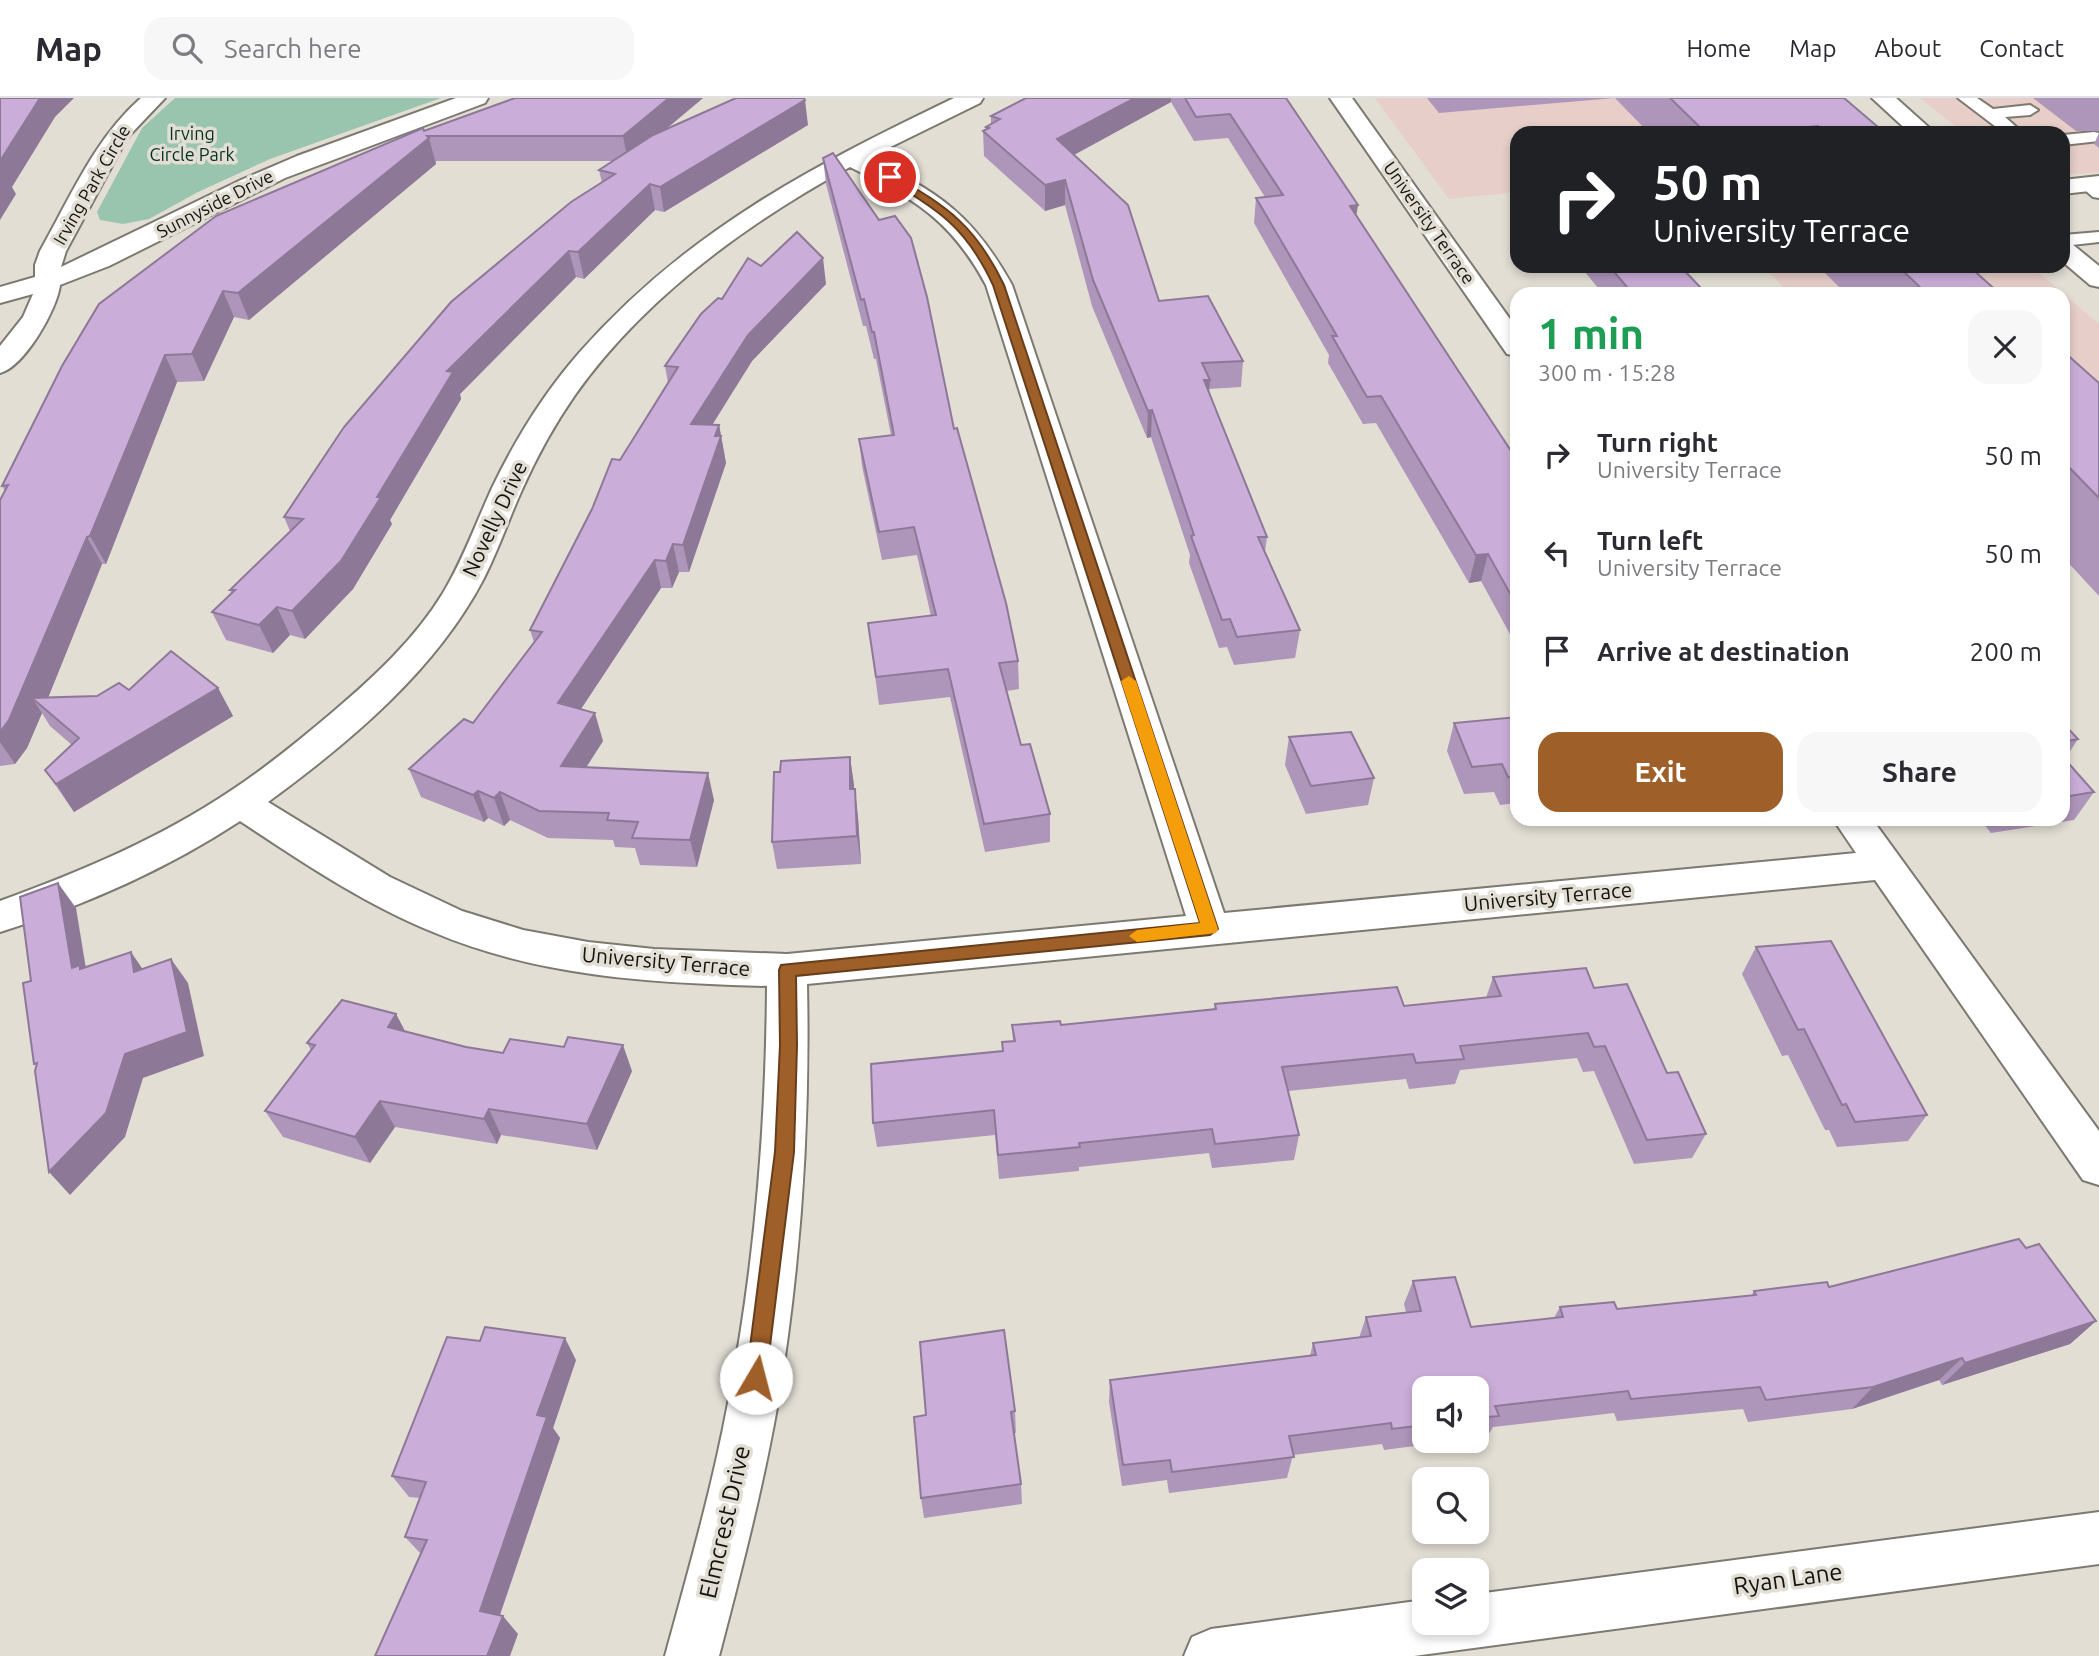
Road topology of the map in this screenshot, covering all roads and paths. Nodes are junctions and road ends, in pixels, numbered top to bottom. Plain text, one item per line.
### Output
1 (153, 98) edge
2 (477, 98) edge
3 (972, 98) edge
4 (1340, 98) edge
5 (1883, 98) edge
6 (1966, 98) edge
7 (2030, 110) dead end
8 (1990, 114) junction
9 (1916, 126) edge
10 (2006, 126) edge
11 (2094, 137) dead end
12 (2070, 139) edge
13 (851, 158) junction
14 (2099, 237) edge
15 (2070, 240) edge
16 (2070, 255) edge
17 (2099, 279) edge
18 (48, 281) junction
19 (0, 295) edge
20 (1510, 338) edge
21 (0, 365) edge
22 (241, 803) junction
23 (1857, 826) edge
24 (1885, 865) junction
25 (0, 917) edge
26 (1210, 929) junction
27 (787, 970) junction
28 (2099, 1166) edge
29 (2099, 1538) edge
30 (1489, 1618) edge
31 (1412, 1629) edge
32 (692, 1656) edge
33 (1211, 1656) edge

1 - 18 street, Irving Park Circle
2 - 18 street, Sunnyside Drive
3 - 13 street, Novelly Drive
4 - 20 street, University Terrace
5 - 9 street
6 - 8 lane
7 - 8 lane
8 - 10 lane
11 - 12 lane
13 - 22 street, Novelly Drive
13 - 26 street
14 - 15 lane
16 - 17 street
18 - 19 street, Sunnyside Drive
18 - 21 street
22 - 25 street, Novelly Drive
22 - 27 street, University Terrace
23 - 24 street
24 - 26 street, University Terrace
24 - 28 street
26 - 27 street, University Terrace
27 - 32 street, Elmcrest Drive
29 - 30 street, Ryan Lane
31 - 33 street

